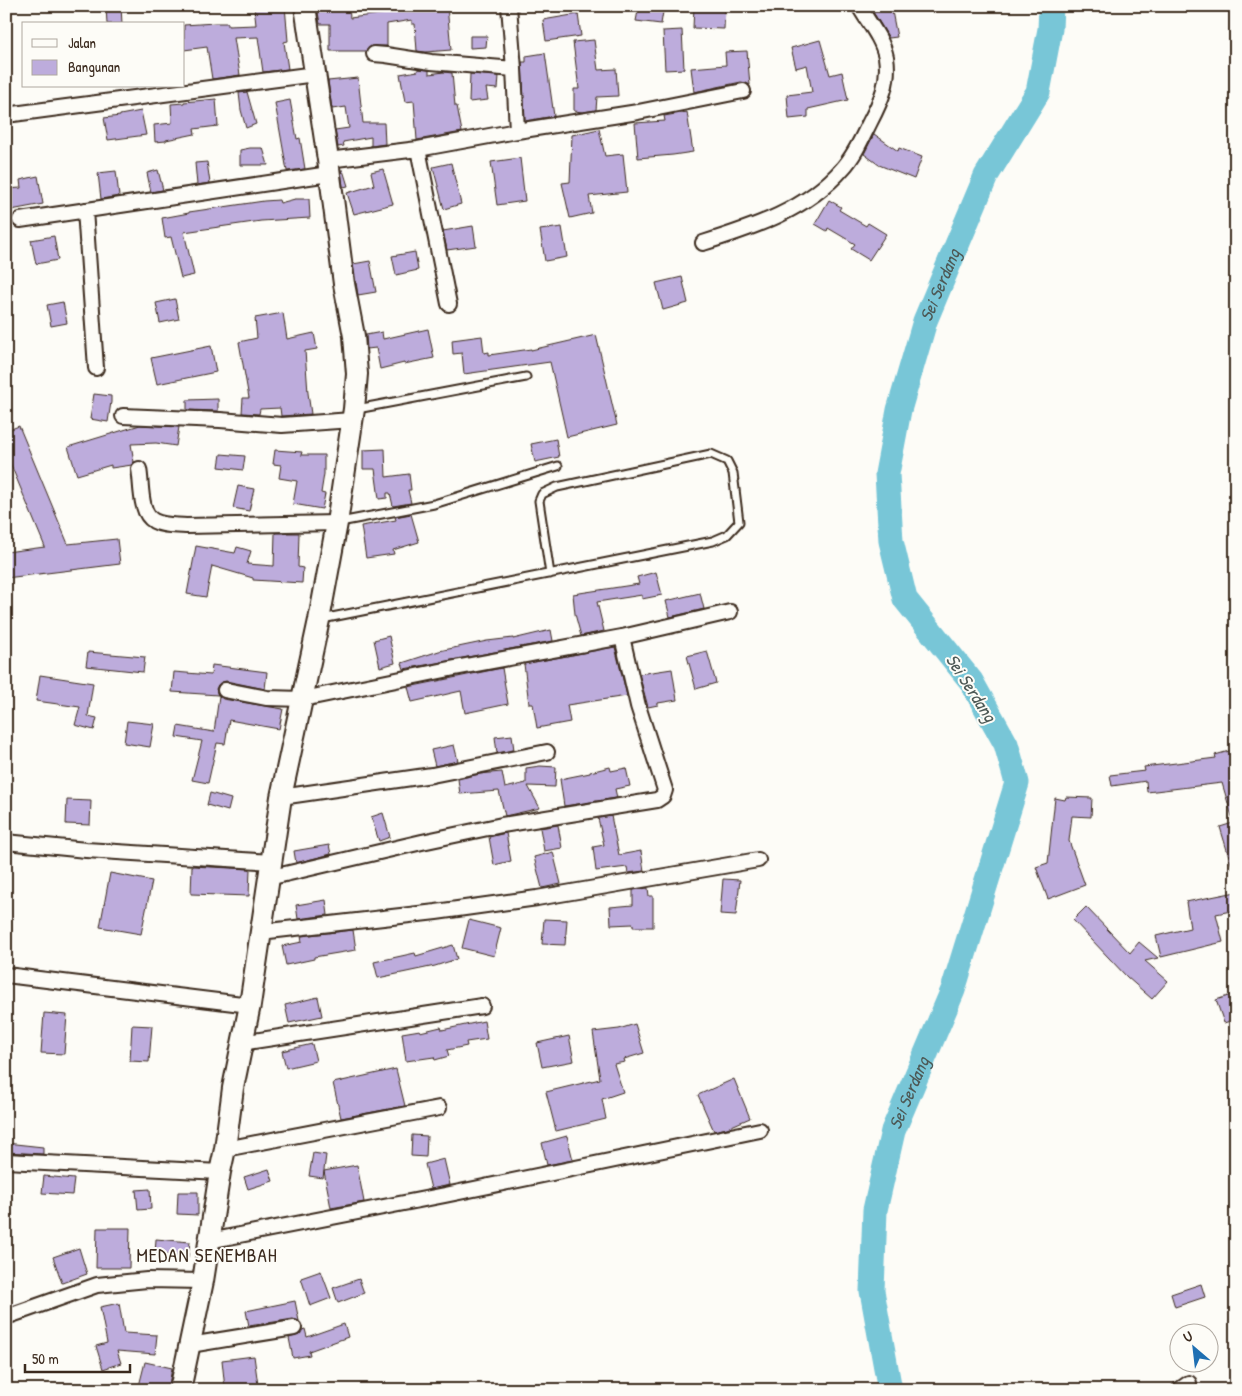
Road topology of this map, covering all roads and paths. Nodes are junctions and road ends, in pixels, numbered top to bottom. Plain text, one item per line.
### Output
1 (306, 6) edge
2 (509, 6) edge
3 (859, 6) edge
4 (374, 54) dead end
5 (514, 69) junction
6 (315, 74) junction
7 (743, 91) dead end
8 (6, 115) edge
9 (517, 130) junction
10 (418, 149) junction
11 (328, 167) junction
12 (85, 210) junction
13 (20, 220) dead end
14 (704, 243) dead end
15 (449, 304) dead end
16 (96, 368) dead end
17 (526, 377) dead end
18 (353, 414) junction
19 (123, 416) dead end
20 (558, 466) dead end
21 (139, 468) dead end
22 (337, 522) junction
23 (550, 574) junction
24 (730, 612) dead end
25 (319, 620) junction
26 (622, 637) junction
27 (225, 690) dead end
28 (302, 699) junction
29 (547, 752) dead end
30 (281, 797) junction
31 (6, 842) edge
32 (758, 860) dead end
33 (270, 870) junction
34 (260, 932) junction
35 (6, 975) edge
36 (250, 1004) junction
37 (482, 1006) dead end
38 (242, 1043) junction
39 (438, 1108) dead end
40 (760, 1130) dead end
41 (225, 1149) junction
42 (6, 1161) edge
43 (220, 1172) junction
44 (209, 1241) junction
45 (203, 1281) junction
46 (6, 1318) edge
47 (294, 1328) dead end
48 (190, 1344) junction
49 (180, 1390) edge

1 - 6 main road
2 - 5 street
3 - 14 street
4 - 5 street
5 - 9 street
6 - 8 street
6 - 11 main road
7 - 9 street
9 - 10 street
10 - 11 street
10 - 15 street
11 - 12 street
11 - 18 main road
12 - 13 street
12 - 16 street
17 - 18 lane
18 - 19 street
18 - 22 main road
20 - 22 lane
21 - 22 street
22 - 25 main road
23 - 23 lane
23 - 25 lane
24 - 26 street
25 - 28 main road
26 - 28 street
26 - 33 street
27 - 28 street
28 - 30 main road
29 - 30 street
30 - 33 main road
31 - 33 street
32 - 34 street
33 - 34 main road
34 - 36 main road
35 - 36 street
36 - 38 main road
37 - 38 street
38 - 41 main road
39 - 41 street
40 - 44 street
41 - 43 main road
42 - 43 street
43 - 44 main road
44 - 45 main road
45 - 46 street
45 - 48 main road
47 - 48 street
48 - 49 main road

